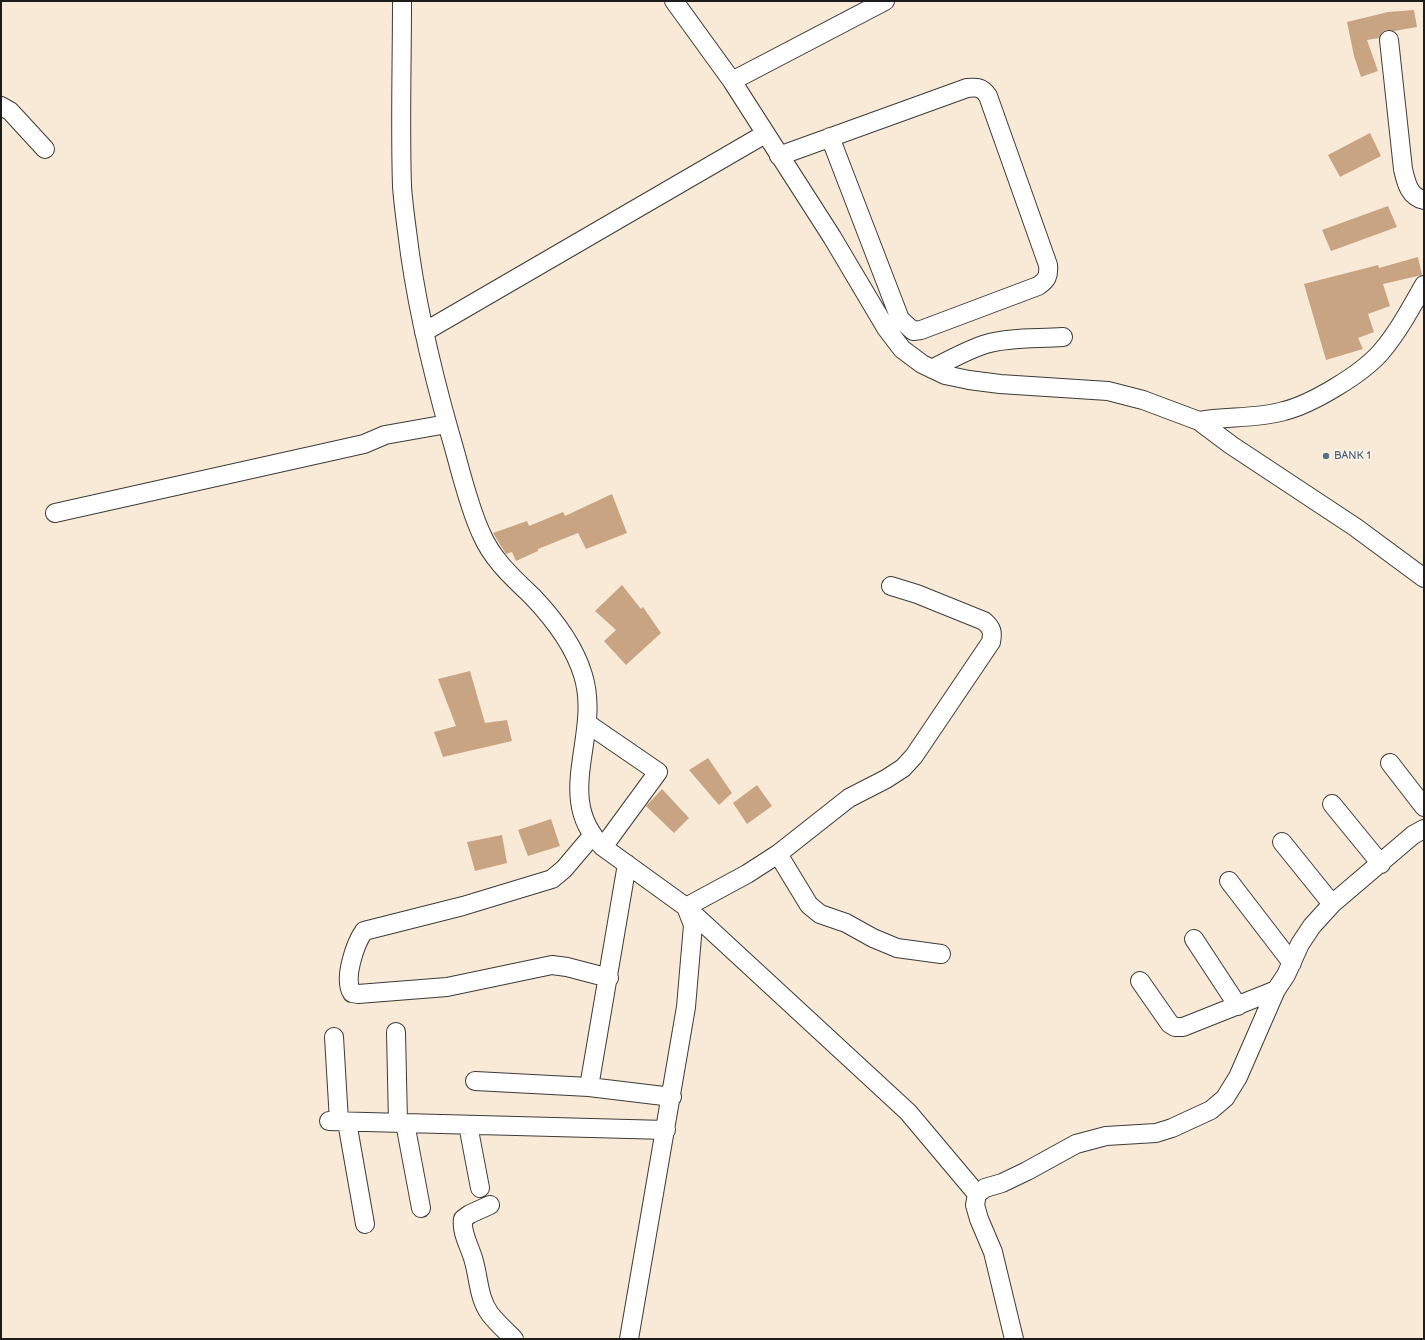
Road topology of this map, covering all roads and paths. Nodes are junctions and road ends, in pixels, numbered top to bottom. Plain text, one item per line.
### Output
1 (402, 1) edge
2 (674, 1) edge
3 (885, 1) edge
4 (1389, 40) dead end
5 (732, 82) junction
6 (1, 106) edge
7 (765, 134) junction
8 (830, 137) junction
9 (44, 149) dead end
10 (779, 156) junction
11 (1424, 200) edge
12 (1424, 285) edge
13 (424, 332) junction
14 (1063, 337) dead end
15 (932, 369) junction
16 (1199, 421) junction
17 (447, 424) junction
18 (55, 513) dead end
19 (1424, 578) edge
20 (891, 586) dead end
21 (588, 724) junction
22 (1390, 763) dead end
23 (1332, 804) dead end
24 (1424, 807) edge
25 (1424, 829) edge
26 (598, 842) junction
27 (1282, 842) dead end
28 (778, 854) junction
29 (627, 864) junction
30 (1381, 864) junction
31 (1229, 881) dead end
32 (1332, 904) junction
33 (686, 907) junction
34 (1194, 939) dead end
35 (941, 954) dead end
36 (1292, 963) junction
37 (609, 978) junction
38 (1140, 981) dead end
39 (1276, 990) junction
40 (1238, 1006) junction
41 (396, 1032) dead end
42 (334, 1037) dead end
43 (475, 1081) dead end
44 (589, 1087) junction
45 (672, 1097) junction
46 (338, 1121) junction
47 (402, 1123) junction
48 (468, 1125) junction
49 (666, 1130) junction
50 (480, 1188) dead end
51 (977, 1194) junction
52 (490, 1205) dead end
53 (421, 1208) dead end
54 (365, 1224) dead end
55 (514, 1339) edge
56 (629, 1339) edge
57 (1014, 1339) edge

1 - 13 street
2 - 5 street
3 - 5 street
4 - 11 street
5 - 7 street
6 - 9 street
7 - 10 street
7 - 13 street
8 - 8 street
8 - 10 street
10 - 15 street
12 - 16 street
13 - 17 street
14 - 15 street
15 - 16 street
16 - 19 street
17 - 18 street
17 - 21 street
20 - 28 street
21 - 26 street
21 - 26 street
22 - 24 street
23 - 30 street
25 - 30 street
26 - 29 street
26 - 37 street
27 - 32 street
28 - 33 street
28 - 35 street
29 - 33 street
29 - 37 street
30 - 32 street
31 - 36 street
32 - 36 street
33 - 45 street
33 - 51 street
34 - 40 street
36 - 39 street
37 - 44 street
38 - 40 street
39 - 40 street
39 - 51 street
41 - 47 street
42 - 46 street
43 - 44 street
44 - 45 street
45 - 49 street
46 - 47 street
46 - 54 street
47 - 48 street
47 - 53 street
48 - 49 street
48 - 50 street
49 - 56 street
51 - 57 street
52 - 55 street

